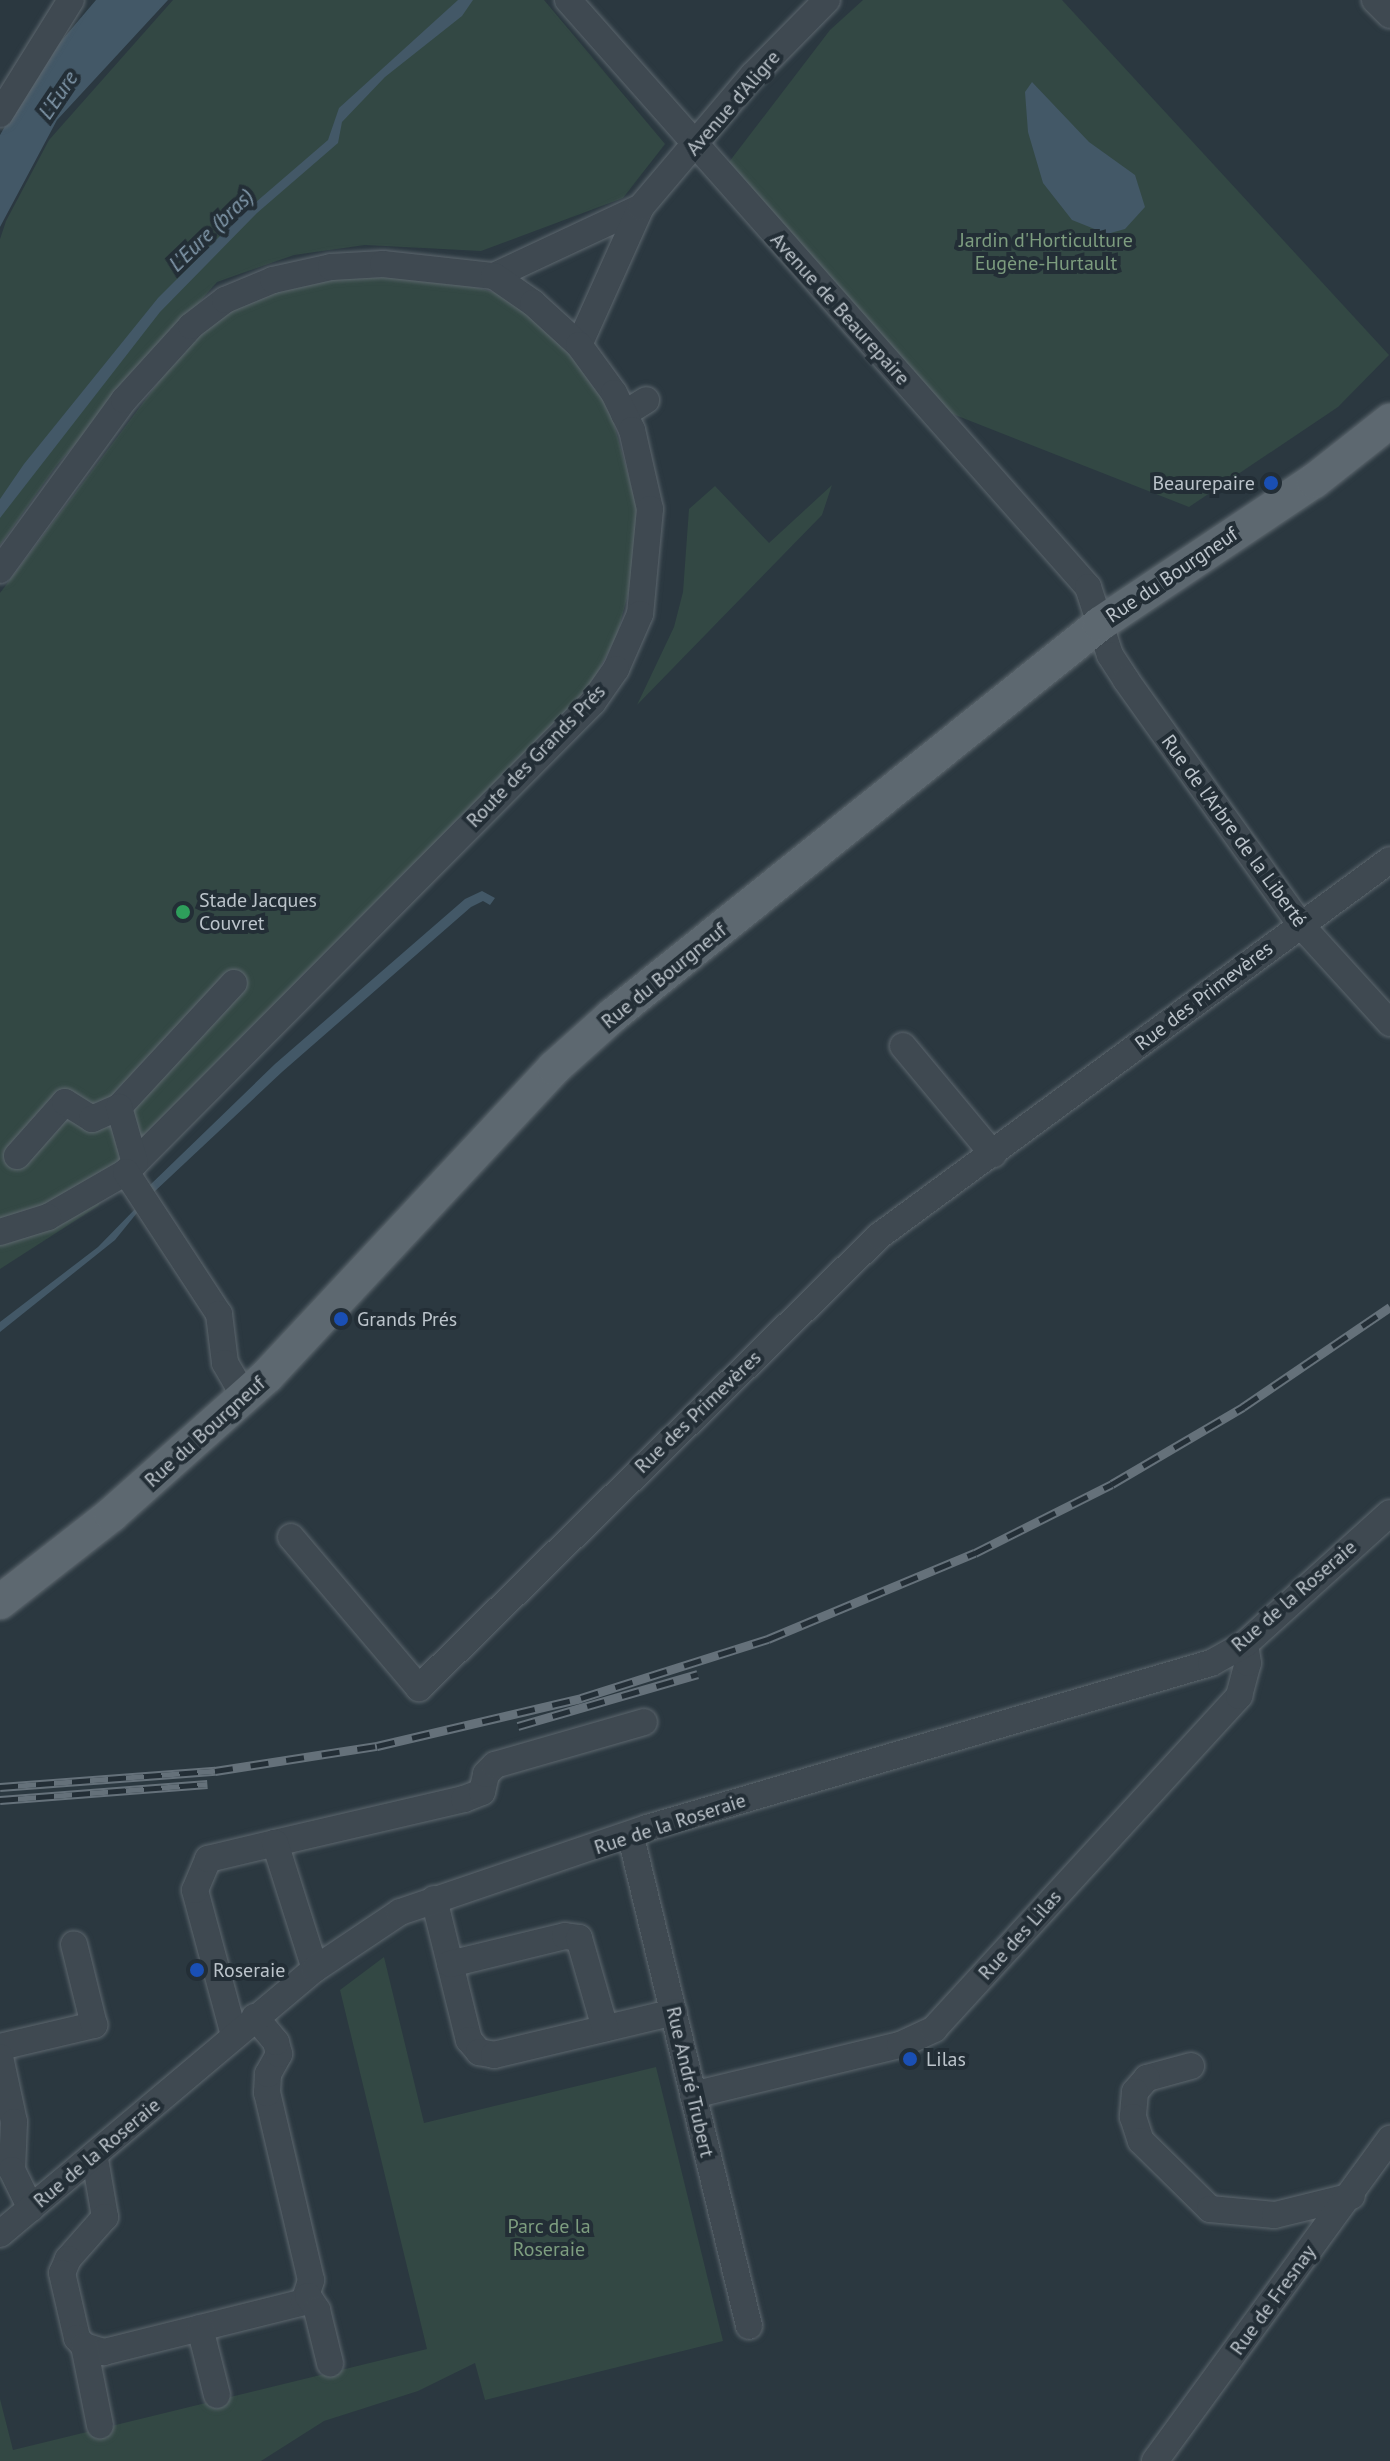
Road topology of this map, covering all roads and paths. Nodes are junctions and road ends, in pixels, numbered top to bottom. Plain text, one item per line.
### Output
1 (71, 0) edge
2 (568, 0) edge
3 (827, 0) edge
4 (1375, 0) edge
5 (1390, 15) edge
6 (0, 114) edge
7 (695, 147) junction
8 (641, 207) junction
9 (494, 276) junction
10 (579, 345) junction
11 (1390, 421) edge
12 (0, 570) edge
13 (1100, 624) junction
14 (1390, 860) edge
15 (1300, 924) junction
16 (234, 983) dead end
17 (1390, 1023) edge
18 (903, 1046) dead end
19 (119, 1107) junction
20 (993, 1154) junction
21 (17, 1156) dead end
22 (137, 1184) junction
23 (0, 1232) edge
24 (245, 1397) junction
25 (1390, 1513) edge
26 (291, 1537) dead end
27 (0, 1602) edge
28 (1245, 1644) junction
29 (644, 1722) dead end
30 (631, 1837) junction
31 (275, 1843) junction
32 (434, 1899) junction
33 (74, 1944) dead end
34 (450, 1964) junction
35 (315, 1969) junction
36 (674, 2012) junction
37 (255, 2017) junction
38 (605, 2028) junction
39 (234, 2035) junction
40 (0, 2047) edge
41 (0, 2057) edge
42 (1191, 2066) dead end
43 (693, 2095) junction
44 (1390, 2139) edge
45 (95, 2159) junction
46 (1352, 2196) junction
47 (31, 2209) junction
48 (1275, 2215) junction
49 (0, 2234) edge
50 (1303, 2258) junction
51 (308, 2296) junction
52 (749, 2326) dead end
53 (200, 2328) junction
54 (84, 2346) junction
55 (330, 2363) dead end
56 (217, 2395) dead end
57 (100, 2425) dead end
58 (1155, 2461) edge

1 - 6 street
2 - 7 street, Avenue de Beaurepaire
3 - 7 street, Avenue d'Aligre
4 - 5 street
7 - 8 street, Avenue d'Aligre
7 - 13 street, Avenue de Beaurepaire
8 - 9 street, Avenue d'Aligre
8 - 10 street, Avenue d'Aligre
9 - 10 street, Route des Grands Prés
9 - 12 street
10 - 22 street, Route des Grands Prés
11 - 13 main road, Rue du Bourgneuf
13 - 15 street, Rue de l'Arbre de la Liberté
13 - 24 main road, Rue du Bourgneuf
14 - 15 street, Rue des Primevères
15 - 17 street, Rue de l'Arbre de la Liberté
15 - 20 street, Rue des Primevères
16 - 19 street
18 - 20 street
19 - 21 street
19 - 22 street
20 - 26 street, Rue des Primevères
22 - 23 street, Route des Grands Prés
22 - 24 street
24 - 27 main road, Rue du Bourgneuf
25 - 28 street, Rue de la Roseraie
28 - 30 street, Rue de la Roseraie
28 - 43 street, Rue des Lilas
29 - 31 street
30 - 32 street, Rue de la Roseraie
30 - 36 street, Rue André Trubert
31 - 35 street
31 - 39 street
32 - 34 street
32 - 35 street, Rue de la Roseraie
33 - 40 street
34 - 38 street
34 - 38 street
35 - 37 street, Rue de la Roseraie
36 - 38 street
36 - 43 street, Rue André Trubert
37 - 39 street, Rue de la Roseraie
37 - 51 street
39 - 45 street, Rue de la Roseraie
41 - 47 street
42 - 48 street
43 - 52 street, Rue André Trubert
44 - 46 street, Rue de Fresnay
45 - 47 street, Rue de la Roseraie
45 - 54 street
46 - 48 street
46 - 50 street, Rue de Fresnay
47 - 49 street, Rue de la Roseraie
48 - 50 street
50 - 58 street, Rue de Fresnay
51 - 53 street
51 - 55 street
53 - 54 street
53 - 56 street
54 - 57 street

